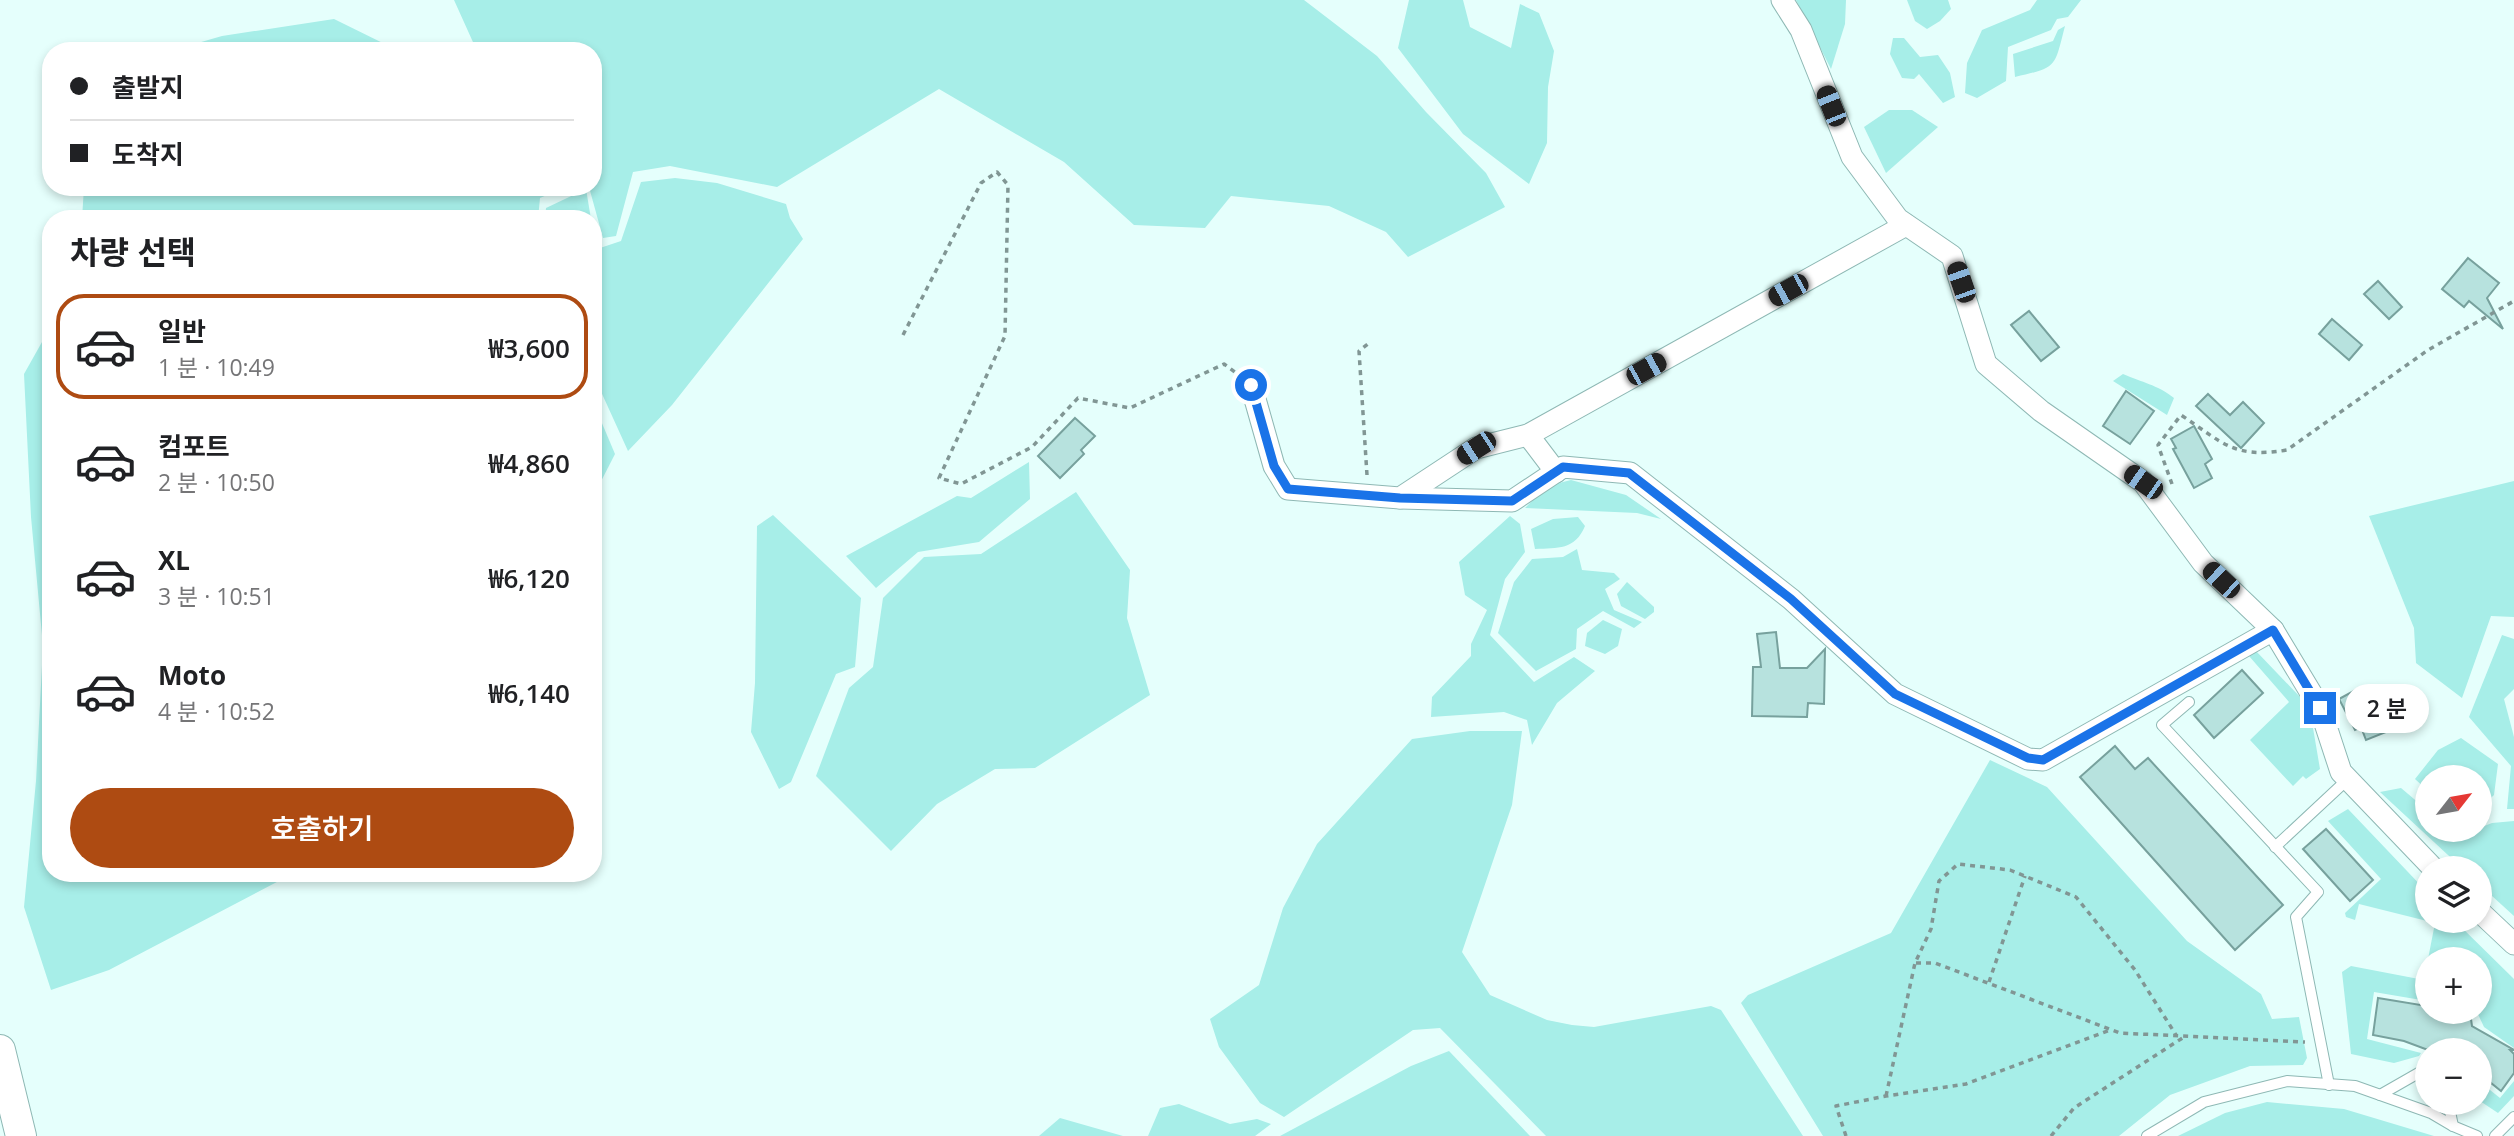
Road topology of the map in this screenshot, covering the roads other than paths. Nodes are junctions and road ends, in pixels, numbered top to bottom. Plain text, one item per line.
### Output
1 (1782, 0) edge
2 (1906, 225) junction
3 (1251, 385) road end
4 (1528, 435) junction
5 (1556, 472) junction
6 (1400, 498) junction
7 (2273, 630) junction
8 (2189, 702) dead end
9 (2348, 779) junction
10 (2275, 847) junction
11 (2422, 856) edge
12 (2492, 923) edge
13 (2514, 944) edge
14 (0, 1050) edge
15 (2415, 1074) edge
16 (2329, 1085) junction
17 (2380, 1095) junction
18 (2451, 1115) edge
19 (2514, 1117) edge
20 (2453, 1126) junction
21 (21, 1136) edge
22 (2147, 1136) edge
23 (2477, 1136) edge
24 (2495, 1136) edge

1 - 2 street
2 - 4 street
2 - 7 street
3 - 6 street
4 - 5 street
4 - 6 street
5 - 6 street
5 - 7 street
7 - 9 street
8 - 10 lane
9 - 10 lane
9 - 11 street
10 - 16 lane
12 - 13 street
14 - 21 main road
15 - 17 lane
16 - 17 lane
16 - 22 lane
17 - 20 lane
18 - 20 lane
19 - 24 lane
20 - 23 lane

